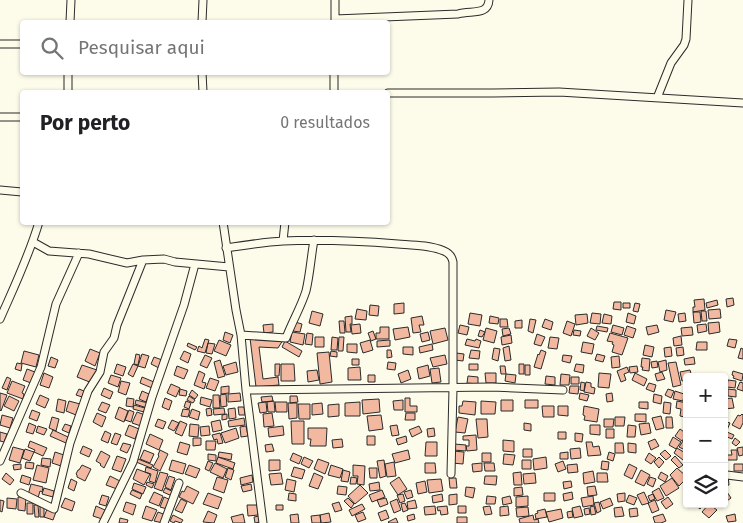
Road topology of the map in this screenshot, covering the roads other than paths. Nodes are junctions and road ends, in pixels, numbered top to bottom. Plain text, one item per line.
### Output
1 (71, 0) edge
2 (203, 0) edge
3 (335, 0) edge
4 (489, 0) edge
5 (688, 0) edge
6 (70, 20) edge
7 (202, 20) edge
8 (335, 20) edge
9 (0, 44) edge
10 (20, 44) edge
11 (68, 75) edge
12 (202, 75) edge
13 (334, 75) edge
14 (68, 90) edge
15 (203, 90) edge
16 (334, 90) edge
17 (390, 93) edge
18 (656, 98) junction
19 (743, 103) edge
20 (0, 117) edge
21 (20, 117) edge
22 (0, 190) edge
23 (20, 192) edge
24 (38, 225) edge
25 (223, 225) edge
26 (286, 225) edge
27 (314, 240) junction
28 (283, 241) junction
29 (33, 242) junction
30 (226, 248) junction
31 (79, 254) junction
32 (142, 260) junction
33 (195, 264) junction
34 (229, 266) junction
35 (2, 308) edge
36 (0, 319) edge
37 (241, 335) junction
38 (454, 388) junction
39 (246, 390) junction
40 (564, 390) dead end
41 (0, 461) edge
42 (451, 474) dead end
43 (728, 475) edge
44 (743, 477) edge
45 (179, 483) dead end
46 (21, 493) dead end
47 (103, 523) edge
48 (164, 523) edge
49 (263, 523) edge

1 - 6 street
2 - 7 street
3 - 8 street
4 - 8 street
5 - 18 street
9 - 10 street
11 - 14 street
12 - 15 street
13 - 16 street
17 - 18 street
18 - 19 street
20 - 21 street
22 - 23 street
24 - 29 street
25 - 30 street
26 - 28 street
27 - 28 street
27 - 37 street
27 - 38 street
28 - 30 street
29 - 31 street
29 - 35 street
30 - 34 street
31 - 32 street
31 - 41 street
32 - 33 street
32 - 46 street
33 - 34 street
33 - 47 street
34 - 37 street
35 - 36 street
37 - 39 street
38 - 39 street
38 - 40 street
38 - 42 street
39 - 49 street
43 - 44 street
45 - 48 street

